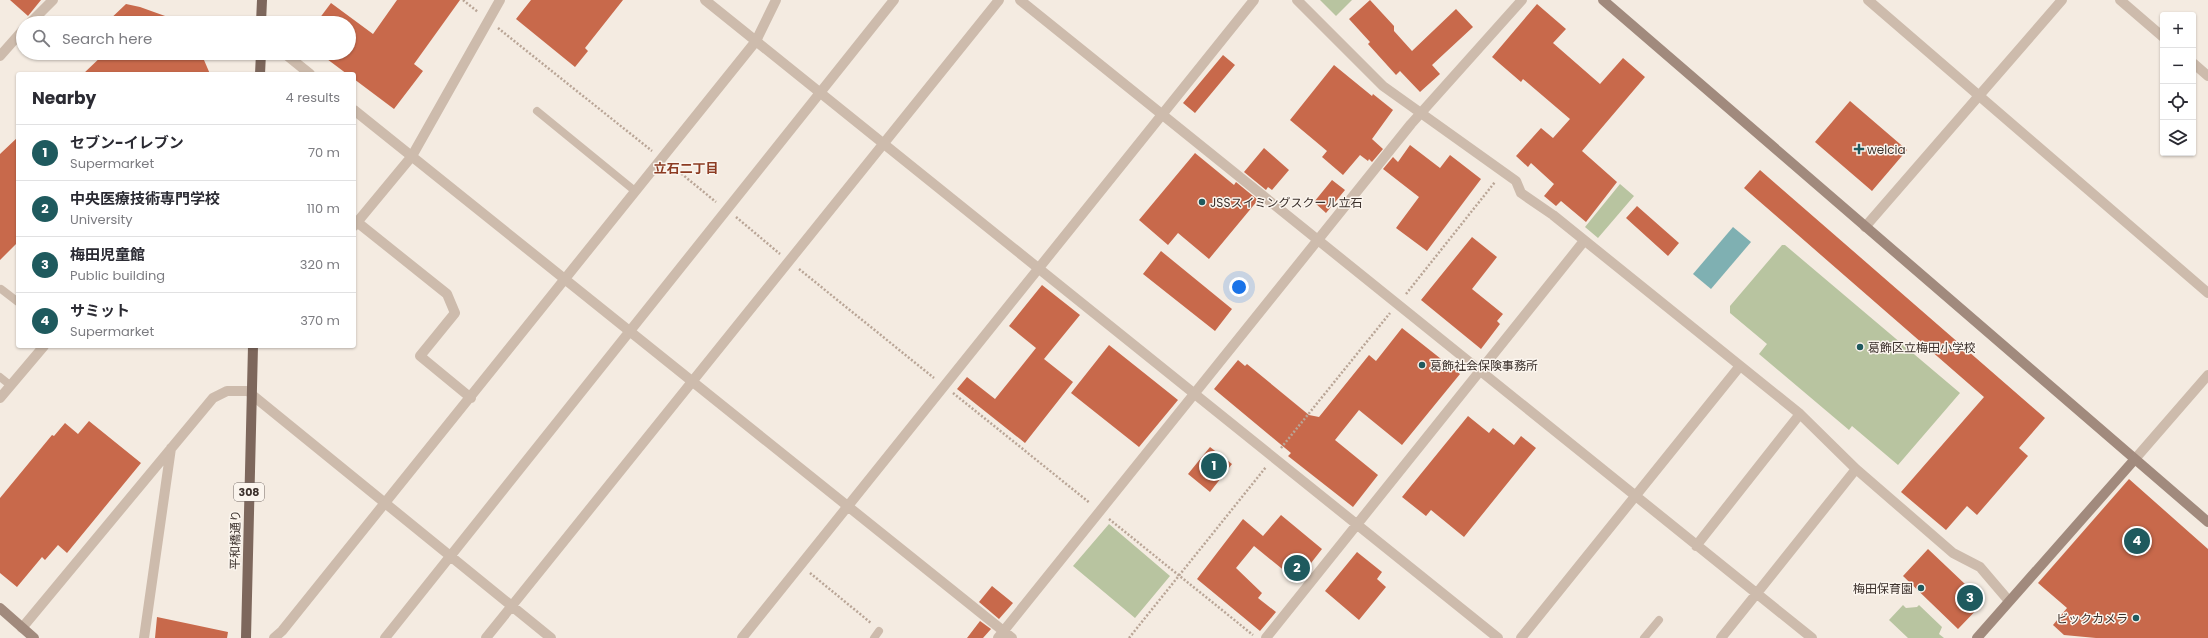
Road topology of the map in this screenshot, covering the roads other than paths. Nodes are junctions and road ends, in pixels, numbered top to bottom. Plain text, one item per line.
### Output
1 (53, 0) edge
2 (262, 0) edge
3 (500, 0) edge
4 (705, 0) edge
5 (776, 0) edge
6 (894, 0) edge
7 (999, 0) edge
8 (1020, 0) edge
9 (1254, 0) edge
10 (1297, 0) edge
11 (1522, 0) edge
12 (1603, 0) edge
13 (1868, 0) edge
14 (2062, 0) edge
15 (2120, 0) edge
16 (37, 16) edge
17 (261, 16) edge
18 (2160, 34) edge
19 (16, 38) edge
20 (756, 41) junction
21 (0, 56) edge
22 (261, 60) edge
23 (293, 60) edge
24 (2196, 66) edge
25 (260, 72) edge
26 (308, 72) edge
27 (2208, 76) edge
28 (820, 93) junction
29 (1979, 96) junction
30 (537, 111) dead end
31 (356, 112) edge
32 (1163, 114) junction
33 (1421, 114) junction
34 (882, 143) junction
35 (412, 156) junction
36 (635, 191) junction
37 (356, 223) edge
38 (356, 225) edge
39 (1866, 227) junction
40 (1318, 239) junction
41 (1584, 241) junction
42 (1038, 269) junction
43 (566, 279) junction
44 (0, 289) edge
45 (2208, 293) edge
46 (16, 301) edge
47 (629, 331) junction
48 (42, 348) edge
49 (252, 348) edge
50 (1740, 366) junction
51 (1480, 370) junction
52 (2208, 375) edge
53 (0, 377) edge
54 (692, 381) junction
55 (10, 385) junction
56 (251, 393) junction
57 (1194, 394) junction
58 (0, 398) edge
59 (471, 398) junction
60 (1800, 414) junction
61 (171, 447) junction
62 (2135, 459) junction
63 (1856, 469) junction
64 (1635, 497) junction
65 (385, 503) junction
66 (847, 506) junction
67 (2208, 522) edge
68 (1357, 525) junction
69 (1696, 546) junction
70 (451, 556) junction
71 (1756, 594) junction
72 (2009, 601) junction
73 (512, 606) junction
74 (0, 608) edge
75 (1659, 620) dead end
76 (22, 628) junction
77 (880, 631) road end
78 (1000, 635) edge
79 (34, 638) edge
80 (144, 638) edge
81 (246, 638) edge
82 (274, 638) edge
83 (385, 638) edge
84 (486, 638) edge
85 (552, 638) edge
86 (742, 638) edge
87 (874, 638) edge
88 (1012, 638) edge
89 (1266, 638) edge
90 (1498, 638) edge
91 (1520, 638) edge
92 (1644, 638) edge
93 (1721, 638) edge
94 (1812, 638) edge
95 (1977, 638) edge

1 - 16 street
2 - 17 main road
3 - 35 street
4 - 20 street
5 - 20 street
6 - 28 street
7 - 34 street
8 - 32 street
9 - 32 street
10 - 33 street
11 - 33 street
12 - 39 street
13 - 29 street
14 - 29 street
15 - 18 street
19 - 21 street
20 - 28 street
20 - 36 street
22 - 25 main road
23 - 26 street
24 - 27 street
28 - 34 street
28 - 47 street
29 - 39 street
29 - 45 street
30 - 36 lane
31 - 35 street
32 - 40 street
32 - 42 street
33 - 40 street
33 - 41 street
34 - 42 street
34 - 54 street
35 - 37 street
35 - 43 street
36 - 43 street
38 - 59 street
39 - 62 street
40 - 51 street
40 - 57 street
41 - 50 street
41 - 51 street
42 - 57 street
42 - 66 street
43 - 47 street
43 - 59 street
44 - 46 lane
47 - 54 street
47 - 70 street
48 - 55 street
49 - 56 main road, 平和橋通り / 308
50 - 60 street
50 - 64 street
51 - 64 street
51 - 68 street
52 - 62 street
53 - 55 lane
54 - 66 street
54 - 73 street
55 - 58 street
56 - 61 street
56 - 65 street
56 - 81 main road, 平和橋通り / 308
57 - 68 street
57 - 78 street
59 - 65 street
60 - 63 street
60 - 69 street
61 - 76 street
61 - 80 street
62 - 67 street
62 - 72 street
63 - 71 street
63 - 72 street
64 - 69 street
64 - 91 street
65 - 70 street
65 - 82 street
66 - 78 street
66 - 86 street
68 - 89 street
68 - 90 street
69 - 71 street
70 - 73 street
70 - 83 street
71 - 93 street
71 - 94 street
72 - 95 street
73 - 84 street
73 - 85 street
74 - 76 street
75 - 92 lane
76 - 79 street
77 - 87 lane
78 - 88 street

